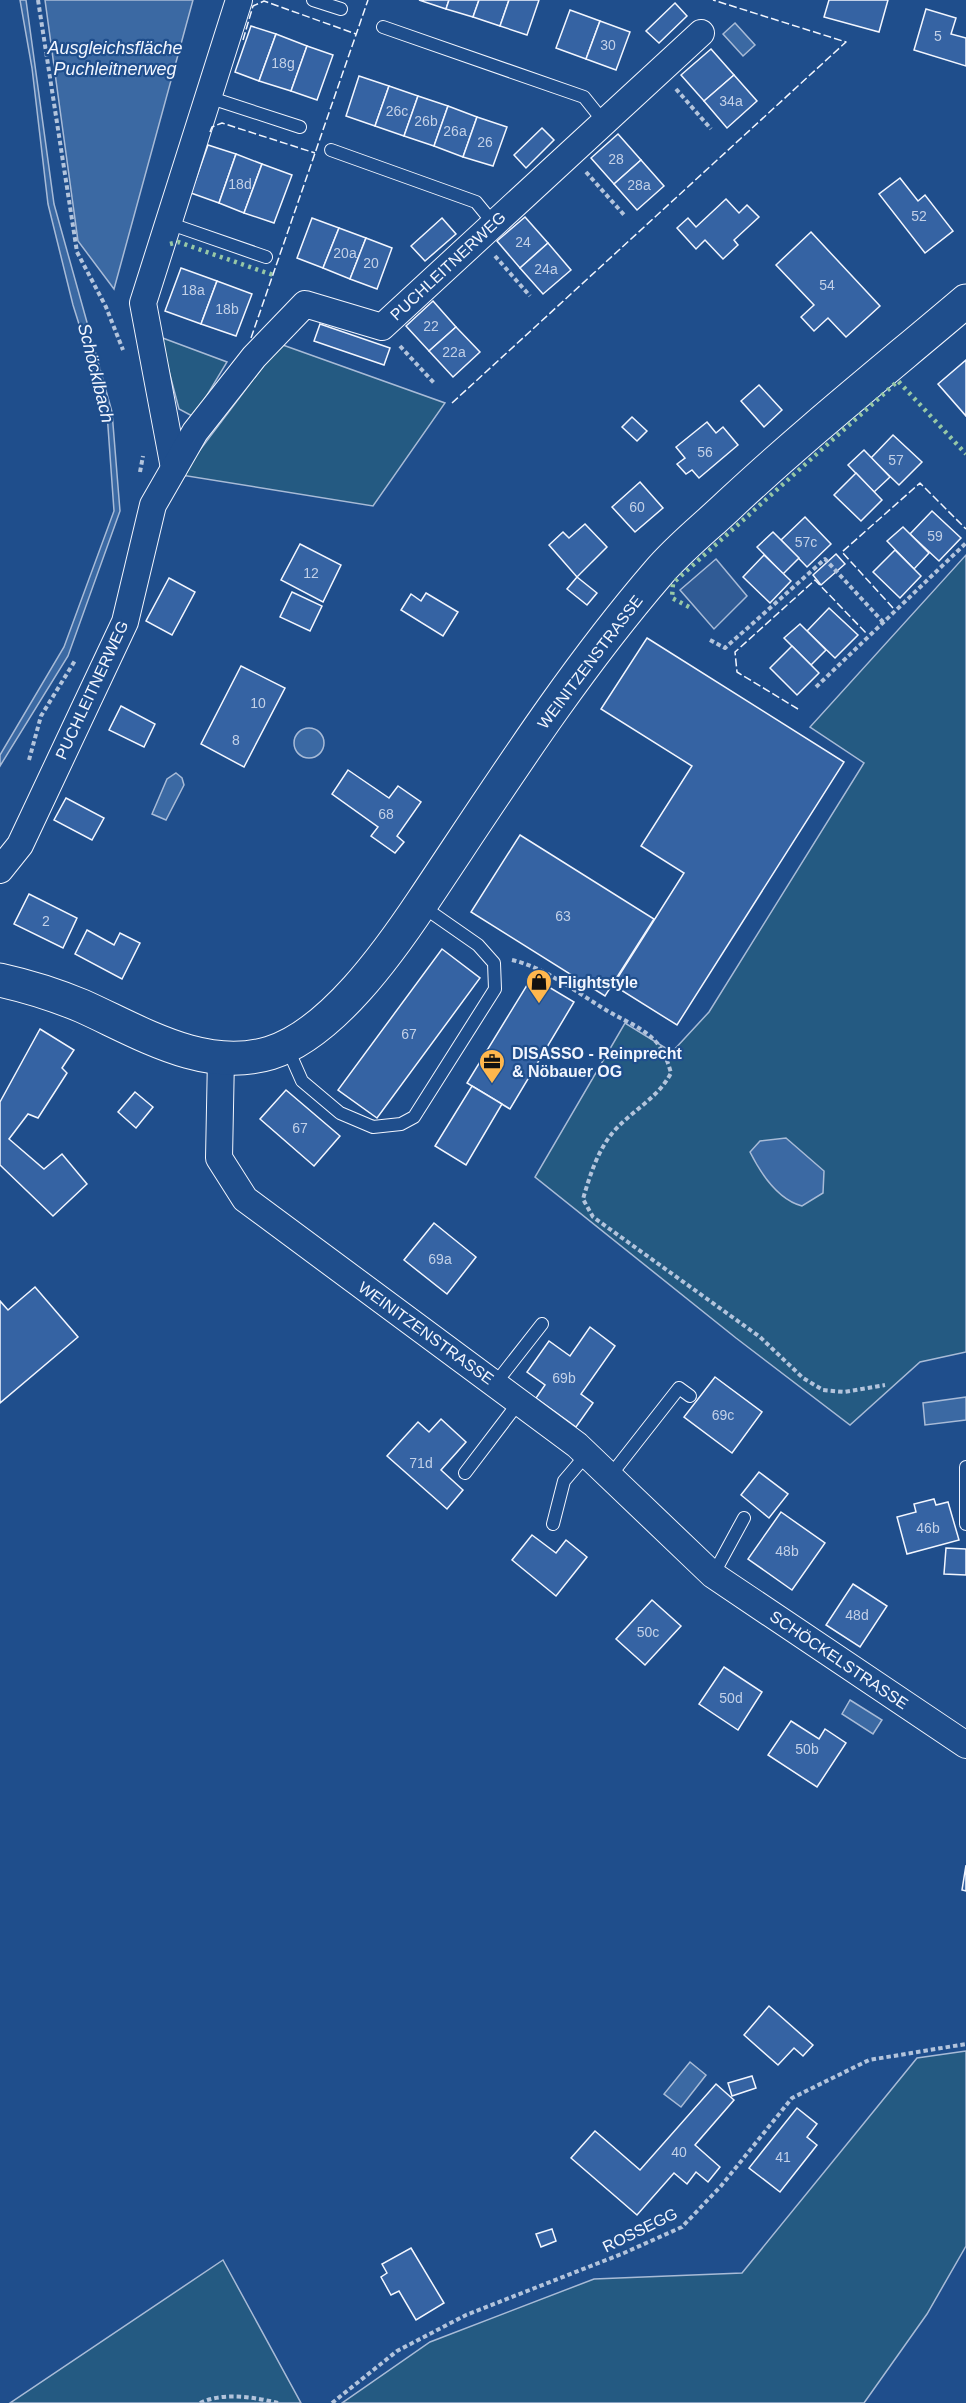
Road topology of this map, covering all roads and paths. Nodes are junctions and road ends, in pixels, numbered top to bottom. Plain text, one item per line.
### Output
1 (38, 0) edge
2 (240, 0) edge
3 (313, 0) edge
4 (341, 9) dead end
5 (383, 27) dead end
6 (701, 33) dead end
7 (659, 71) junction
8 (208, 97) junction
9 (604, 122) junction
10 (300, 127) dead end
11 (711, 129) dead end
12 (331, 150) dead end
13 (569, 154) junction
14 (625, 216) dead end
15 (168, 223) junction
16 (486, 231) junction
17 (266, 257) dead end
18 (530, 296) dead end
19 (966, 301) edge
20 (382, 327) junction
21 (125, 357) dead end
22 (434, 383) dead end
23 (144, 457) dead end
24 (174, 468) junction
25 (138, 480) dead end
26 (966, 543) edge
27 (883, 622) junction
28 (710, 640) dead end
29 (77, 656) dead end
30 (816, 687) dead end
31 (26, 769) dead end
32 (0, 870) edge
33 (421, 905) junction
34 (485, 953) junction
35 (0, 980) edge
36 (287, 1046) junction
37 (221, 1057) junction
38 (542, 1324) dead end
39 (495, 1384) junction
40 (885, 1384) dead end
41 (690, 1396) dead end
42 (519, 1402) junction
43 (587, 1454) junction
44 (966, 1467) edge
45 (465, 1473) dead end
46 (610, 1476) junction
47 (744, 1518) dead end
48 (553, 1524) dead end
49 (966, 1524) edge
50 (713, 1575) junction
51 (966, 1745) edge
52 (966, 2044) edge
53 (200, 2403) edge
54 (278, 2403) edge
55 (332, 2403) edge

1 - 21 path
2 - 8 street
3 - 4 lane
5 - 9 lane
6 - 7 street, PUCHLEITNERWEG
7 - 9 street, PUCHLEITNERWEG
7 - 11 path
8 - 10 lane
8 - 15 street
9 - 13 street, PUCHLEITNERWEG
12 - 16 lane
13 - 14 path
13 - 16 street, PUCHLEITNERWEG
15 - 17 lane
15 - 24 street
16 - 18 path
16 - 20 street, PUCHLEITNERWEG
19 - 33 main road, WEINITZENSTRASSE
20 - 22 path
20 - 24 street, PUCHLEITNERWEG
23 - 25 path
24 - 32 street, PUCHLEITNERWEG
26 - 27 path
27 - 28 path
27 - 30 path
29 - 31 path
33 - 34 lane
33 - 36 main road, WEINITZENSTRASSE
34 - 36 lane
34 - 40 path
35 - 37 main road, WEINITZENSTRASSE
36 - 37 main road, WEINITZENSTRASSE
37 - 39 street, WEINITZENSTRASSE
38 - 39 lane
39 - 42 street, WEINITZENSTRASSE
41 - 46 lane
42 - 43 street, WEINITZENSTRASSE
42 - 45 lane
43 - 46 street, WEINITZENSTRASSE
43 - 48 lane
44 - 49 lane
46 - 50 street, WEINITZENSTRASSE
47 - 50 lane
50 - 51 street, SCHÖCKELSTRASSE
52 - 55 path, ROSSEGG
53 - 54 path

